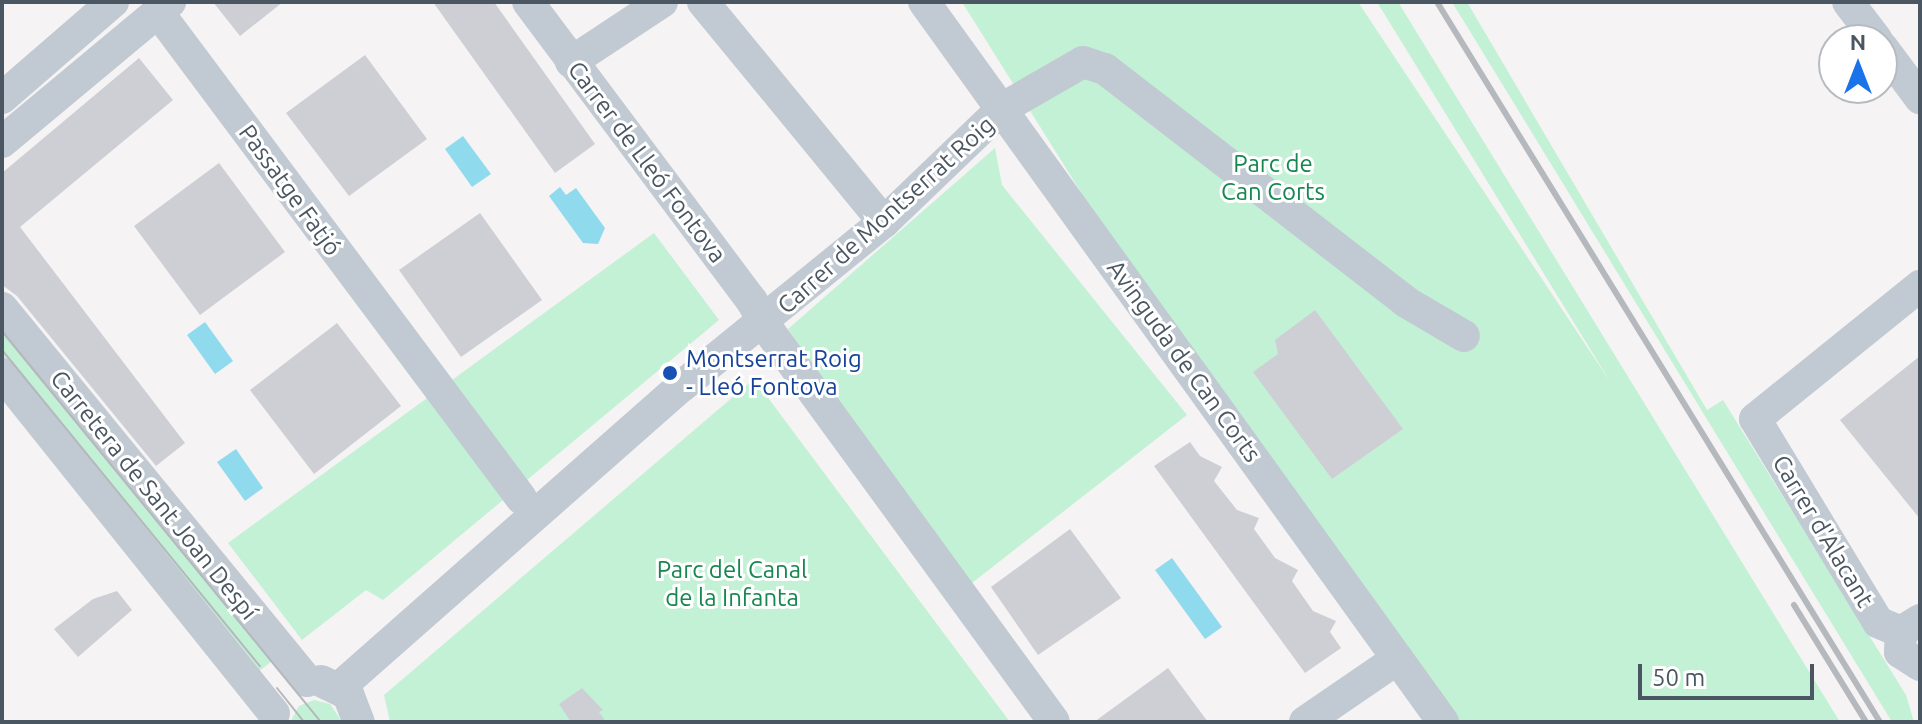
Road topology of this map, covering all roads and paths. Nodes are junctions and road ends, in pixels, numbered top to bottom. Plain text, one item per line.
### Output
1 (113, 2) edge
2 (528, 2) edge
3 (662, 2) edge
4 (703, 2) edge
5 (924, 2) edge
6 (1848, 2) edge
7 (164, 7) edge
8 (1865, 24) edge
9 (571, 62) junction
10 (1898, 68) edge
11 (2, 98) edge
12 (1920, 98) edge
13 (1003, 108) junction
14 (2, 142) edge
15 (884, 222) junction
16 (1920, 286) edge
17 (2, 308) edge
18 (764, 324) junction
19 (1464, 336) dead end
20 (2, 374) edge
21 (521, 498) dead end
22 (1910, 626) edge
23 (1397, 659) junction
24 (1920, 665) edge
25 (307, 681) junction
26 (340, 687) junction
27 (274, 718) edge
28 (359, 722) edge
29 (1054, 722) edge
30 (1305, 722) edge
31 (1443, 722) edge

1 - 11 street
2 - 9 street, Carrer de Lleó Fontova
3 - 9 street
4 - 15 street
5 - 13 street, Avinguda de Can Corts
6 - 8 street
7 - 14 street
7 - 21 street, Passatge Fatjó
9 - 18 street, Carrer de Lleó Fontova
10 - 12 street
13 - 15 street, Carrer de Montserrat Roig
13 - 19 street, Carrer de Montserrat Roig
13 - 23 street, Avinguda de Can Corts
15 - 18 street, Carrer de Montserrat Roig
16 - 22 street, Carrer d'Alacant
17 - 25 street, Carretera de Sant Joan Despí
18 - 26 street, Carrer de Montserrat Roig
18 - 29 street, Carrer de Lleó Fontova
20 - 27 street, Carretera de Sant Joan Despí
22 - 24 street
23 - 30 street
23 - 31 street, Avinguda de Can Corts
25 - 26 street
25 - 27 street
26 - 28 street

